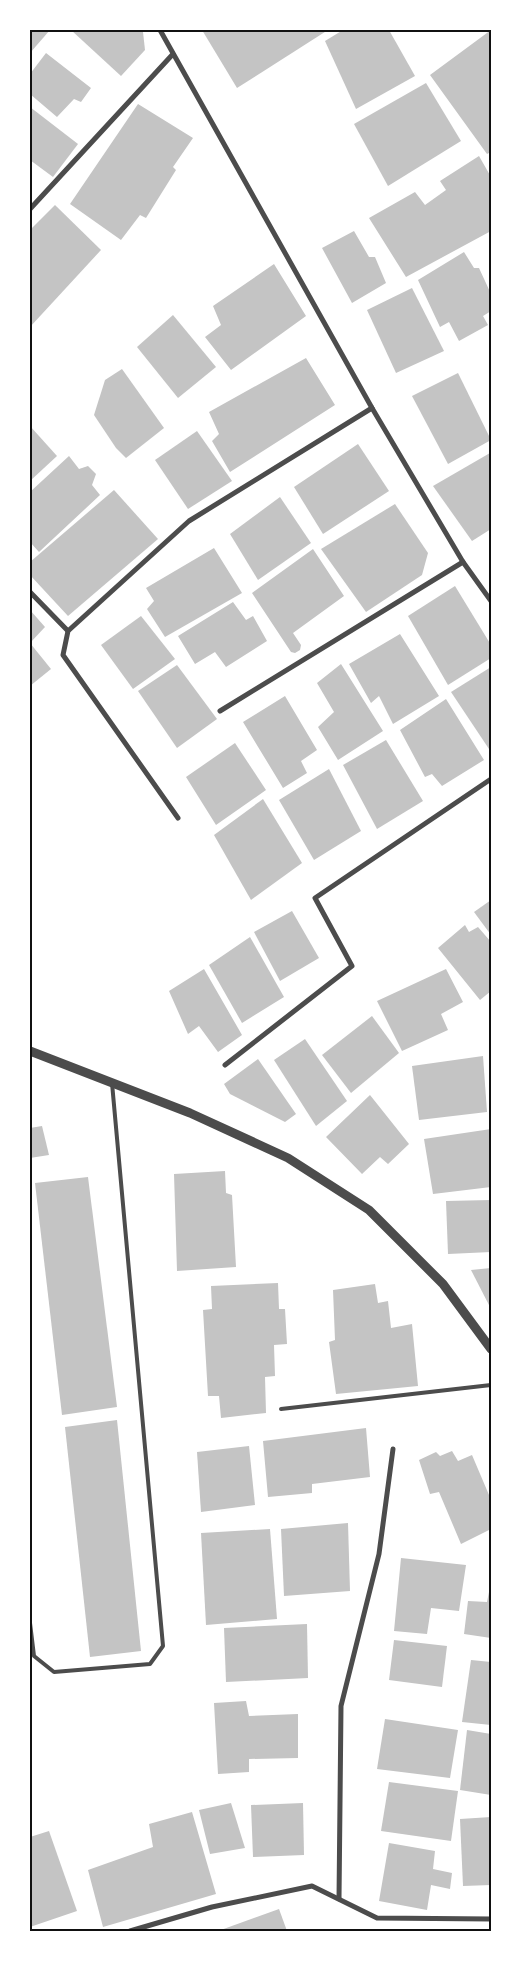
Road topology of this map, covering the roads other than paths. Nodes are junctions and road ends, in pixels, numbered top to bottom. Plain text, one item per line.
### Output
1 (160, 30) edge
2 (173, 54) junction
3 (30, 209) edge
4 (372, 408) junction
5 (463, 562) junction
6 (30, 592) edge
7 (491, 601) edge
8 (68, 631) junction
9 (220, 711) dead end
10 (491, 778) edge
11 (178, 818) dead end
12 (30, 1051) edge
13 (225, 1065) dead end
14 (112, 1083) junction
15 (491, 1349) edge
16 (491, 1386) edge
17 (281, 1409) dead end
18 (393, 1448) dead end
19 (30, 1623) edge
20 (339, 1899) junction
21 (491, 1918) edge
22 (130, 1931) edge

1 - 2 street
2 - 3 street
2 - 4 street
4 - 5 street
4 - 8 street
5 - 7 street
5 - 9 street
6 - 8 street
8 - 11 street
10 - 13 street
12 - 14 street
14 - 15 street
14 - 19 lane
16 - 17 lane
18 - 20 street
20 - 21 street
20 - 22 street

